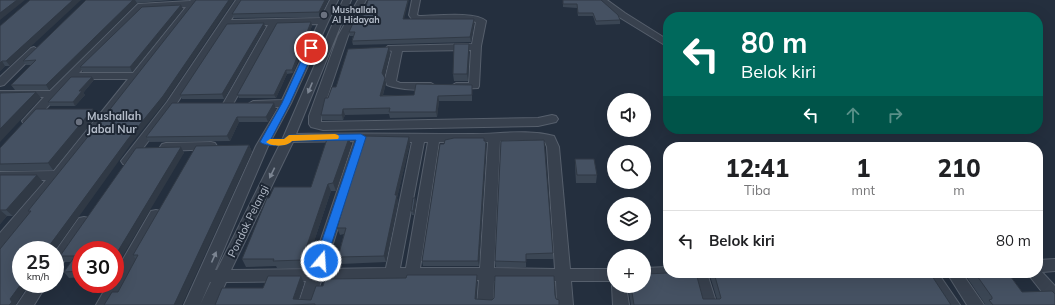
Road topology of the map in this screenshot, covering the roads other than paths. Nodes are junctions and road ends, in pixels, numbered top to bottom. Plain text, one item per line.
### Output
1 (240, 0) edge
2 (334, 0) edge
3 (347, 0) edge
4 (362, 0) edge
5 (416, 0) edge
6 (602, 0) edge
7 (195, 2) edge
8 (324, 21) junction
9 (274, 22) junction
10 (224, 23) junction
11 (338, 36) junction
12 (44, 41) edge
13 (663, 41) edge
14 (476, 46) junction
15 (383, 48) edge
16 (398, 48) junction
17 (70, 76) junction
18 (136, 76) junction
19 (0, 83) edge
20 (0, 94) edge
21 (53, 94) junction
22 (286, 103) junction
23 (171, 104) junction
24 (185, 104) edge
25 (38, 110) junction
26 (53, 110) edge
27 (93, 110) edge
28 (108, 110) junction
29 (552, 120) dead end
30 (22, 128) edge
31 (361, 137) junction
32 (419, 138) junction
33 (434, 138) junction
34 (494, 138) junction
35 (288, 140) junction
36 (264, 144) junction
37 (196, 146) junction
38 (226, 146) edge
39 (248, 146) edge
40 (136, 148) junction
41 (188, 160) edge
42 (123, 168) edge
43 (0, 176) edge
44 (57, 176) junction
45 (164, 202) edge
46 (91, 212) edge
47 (0, 243) edge
48 (64, 250) edge
49 (1055, 265) edge
50 (1043, 266) edge
51 (663, 273) edge
52 (392, 274) junction
53 (412, 274) junction
54 (562, 274) junction
55 (651, 274) edge
56 (316, 275) junction
57 (487, 275) junction
58 (607, 275) edge
59 (205, 276) junction
60 (220, 276) junction
61 (701, 278) edge
62 (933, 278) edge
63 (957, 278) edge
64 (1038, 278) edge
65 (34, 293) edge
66 (619, 293) edge
67 (1055, 297) edge
68 (25, 305) edge
69 (104, 305) edge
70 (192, 305) edge
71 (208, 305) edge
72 (306, 305) edge
73 (485, 305) edge
74 (565, 305) edge
75 (621, 305) edge
76 (709, 305) edge
77 (952, 305) edge
78 (976, 305) edge

1 - 10 street
2 - 8 street
3 - 11 street
4 - 11 street
5 - 14 street
6 - 13 street
7 - 17 street
7 - 18 street
8 - 9 street
8 - 22 street
9 - 10 street
9 - 22 street
10 - 23 street
11 - 29 street
11 -> 35 street, Pondok Pelangi
12 - 19 street
14 - 16 street
14 - 16 street
15 - 16 street
17 - 18 street
17 - 21 street
18 - 28 street
20 - 21 street
21 - 25 street
22 - 36 street
23 - 24 street
23 - 40 street
25 - 26 street
25 - 30 street
27 - 28 street
28 - 44 street
31 - 32 street
31 - 35 street
31 - 56 street
32 - 33 street
32 - 52 street
33 - 34 street
33 - 53 street
34 - 54 street
34 - 57 street
35 - 36 street
35 -> 60 street, Pondok Pelangi
36 - 39 street
59 -> 36 street
37 - 38 street
37 - 40 street
37 - 41 street
40 - 42 street
43 - 44 street
44 - 47 street
45 - 69 street
46 - 48 street
49 - 50 street
51 - 55 street
52 - 53 street
52 - 56 street
53 - 57 street
54 - 57 street
54 - 58 street
54 - 74 street
56 - 60 street
56 - 72 street
57 - 73 street
59 - 60 street
59 - 70 street
60 - 71 street, Pondok Pelangi
61 - 76 street
62 - 77 street
63 - 78 street
64 - 67 street
65 - 68 street
66 - 75 street

